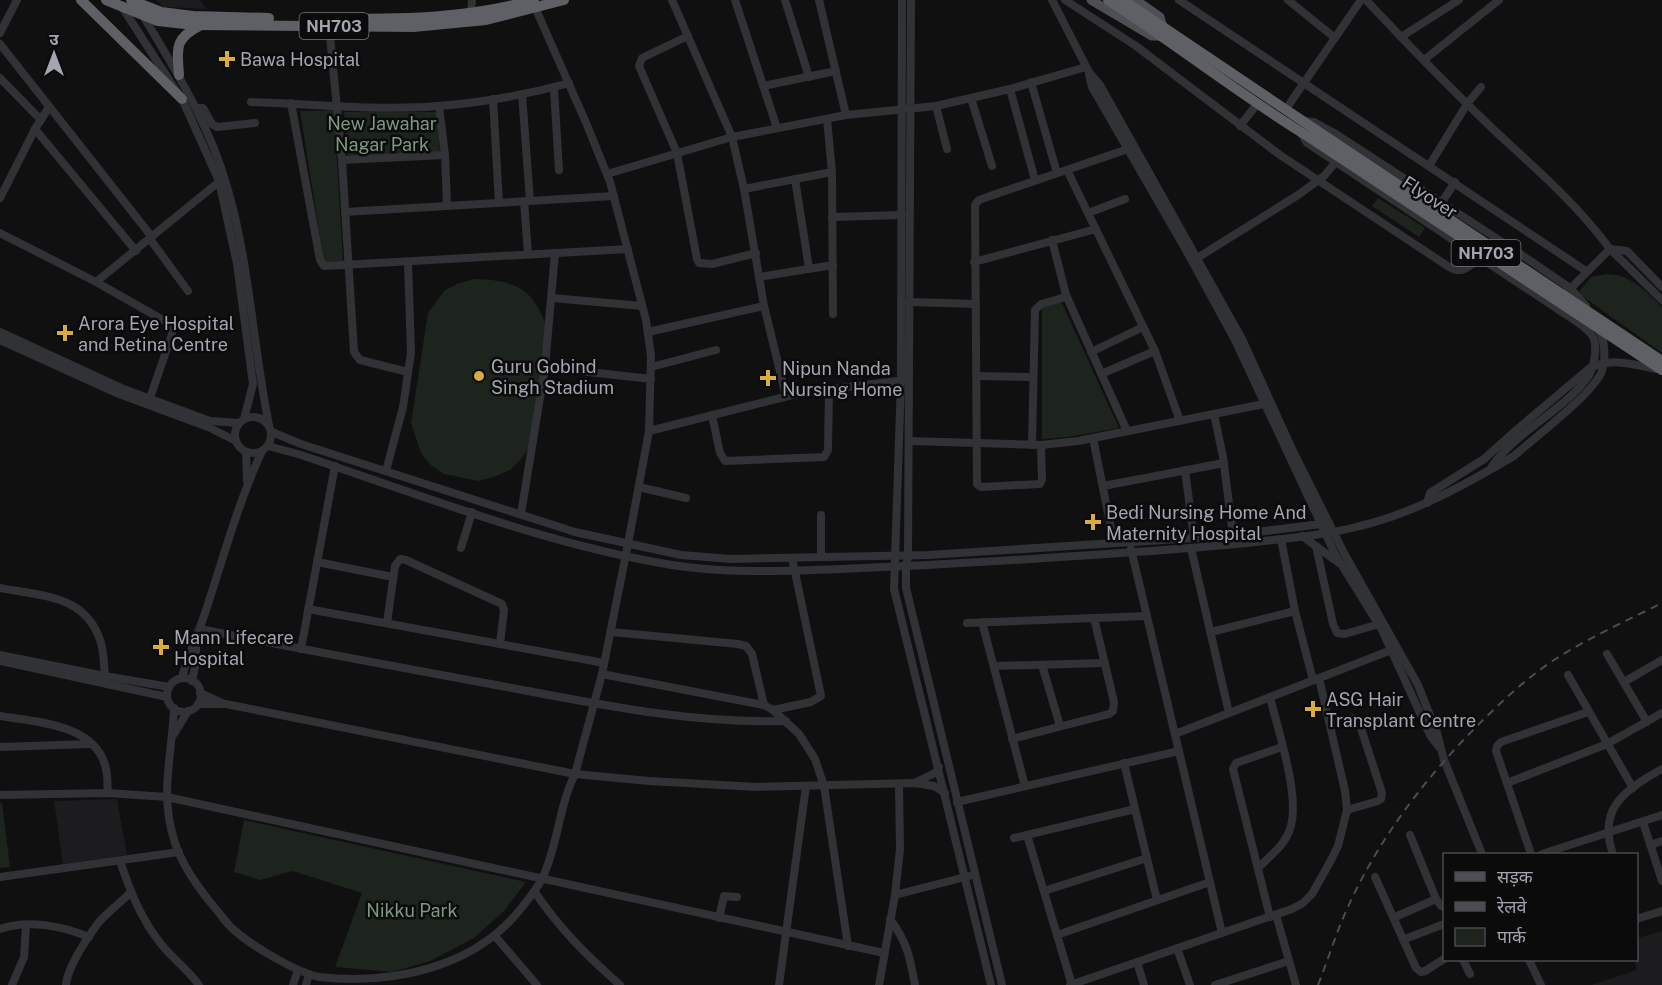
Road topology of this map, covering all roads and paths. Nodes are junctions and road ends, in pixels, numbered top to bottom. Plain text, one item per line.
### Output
1 (17, 0) edge
2 (81, 0) edge
3 (106, 0) edge
4 (133, 0) edge
5 (472, 0) edge
6 (564, 0) edge
7 (672, 0) edge
8 (735, 0) edge
9 (785, 0) edge
10 (819, 0) edge
11 (902, 0) edge
12 (911, 0) edge
13 (1052, 0) edge
14 (1065, 0) edge
15 (1091, 0) edge
16 (1108, 0) edge
17 (1123, 0) edge
18 (1136, 0) edge
19 (1179, 0) edge
20 (1288, 0) edge
21 (1361, 0) edge
22 (1366, 0) edge
23 (1459, 0) edge
24 (1499, 0) edge
25 (534, 3) edge
26 (120, 4) edge
27 (471, 13) junction
28 (142, 14) junction
29 (1149, 21) junction
30 (201, 25) junction
31 (329, 26) junction
32 (1163, 31) junction
33 (0, 33) edge
34 (688, 36) junction
35 (1401, 37) junction
36 (1335, 38) junction
37 (0, 44) edge
38 (1424, 60) junction
39 (1088, 69) junction
40 (836, 71) junction
41 (179, 75) junction
42 (809, 77) junction
43 (0, 78) edge
44 (1031, 82) junction
45 (569, 83) junction
46 (1304, 83) junction
47 (764, 86) junction
48 (1481, 87) dead end
49 (554, 88) junction
50 (1010, 88) junction
51 (522, 94) junction
52 (971, 98) junction
53 (182, 99) junction
54 (493, 99) junction
55 (251, 102) dead end
56 (291, 103) junction
57 (1257, 104) junction
58 (1467, 104) junction
59 (337, 105) junction
60 (439, 106) junction
61 (936, 106) junction
62 (50, 107) junction
63 (197, 108) junction
64 (901, 109) junction
65 (910, 109) junction
66 (1286, 109) junction
67 (846, 115) junction
68 (827, 119) junction
69 (41, 120) junction
70 (255, 123) dead end
71 (1240, 126) junction
72 (777, 128) junction
73 (35, 129) junction
74 (1307, 130) junction
75 (732, 137) junction
76 (1131, 148) junction
77 (948, 149) dead end
78 (677, 153) junction
79 (445, 155) junction
80 (342, 160) junction
81 (1335, 162) junction
82 (992, 166) dead end
83 (1429, 166) junction
84 (559, 170) dead end
85 (1067, 170) junction
86 (832, 172) junction
87 (1057, 173) junction
88 (607, 174) junction
89 (795, 179) junction
90 (222, 180) junction
91 (1035, 180) junction
92 (1318, 181) junction
93 (1455, 182) junction
94 (744, 189) junction
95 (614, 196) junction
96 (0, 198) edge
97 (1125, 199) dead end
98 (527, 201) junction
99 (1442, 202) junction
100 (499, 203) junction
101 (447, 206) junction
102 (345, 213) junction
103 (1088, 213) junction
104 (902, 214) junction
105 (832, 218) junction
106 (1096, 229) junction
107 (0, 233) edge
108 (151, 238) junction
109 (1052, 240) junction
110 (628, 249) junction
111 (1610, 249) junction
112 (136, 250) junction
113 (555, 253) junction
114 (756, 253) junction
115 (528, 254) junction
116 (1480, 258) junction
117 (1195, 260) junction
118 (408, 262) junction
119 (974, 262) junction
120 (833, 264) junction
121 (349, 266) junction
122 (809, 268) junction
123 (1587, 271) junction
124 (759, 277) junction
125 (96, 282) junction
126 (1662, 287) edge
127 (1570, 288) junction
128 (188, 291) dead end
129 (1066, 297) junction
130 (552, 298) junction
131 (1662, 300) edge
132 (909, 302) junction
133 (976, 304) junction
134 (642, 306) junction
135 (764, 306) junction
136 (1556, 308) junction
137 (833, 314) dead end
138 (1143, 327) junction
139 (0, 332) edge
140 (648, 332) junction
141 (0, 340) edge
142 (716, 350) dead end
143 (1155, 351) junction
144 (1091, 352) junction
145 (545, 367) junction
146 (651, 367) junction
147 (1662, 367) edge
148 (408, 372) junction
149 (1101, 374) junction
150 (976, 376) junction
151 (1034, 377) junction
152 (651, 379) junction
153 (905, 380) junction
154 (829, 389) junction
155 (786, 396) junction
156 (150, 399) junction
157 (1268, 404) junction
158 (1214, 414) junction
159 (712, 415) junction
160 (242, 421) junction
161 (1180, 421) junction
162 (270, 429) junction
163 (649, 431) junction
164 (1127, 431) junction
165 (1094, 438) junction
166 (236, 441) junction
167 (909, 441) junction
168 (976, 443) junction
169 (1032, 445) junction
170 (1041, 445) junction
171 (265, 449) junction
172 (246, 452) junction
173 (360, 463) junction
174 (1224, 463) junction
175 (335, 466) junction
176 (1491, 467) junction
177 (1185, 470) junction
178 (386, 471) junction
179 (358, 474) junction
180 (248, 482) junction
181 (1103, 486) junction
182 (639, 487) junction
183 (686, 498) dead end
184 (1427, 503) junction
185 (472, 512) junction
186 (521, 514) junction
187 (821, 515) dead end
188 (1325, 524) junction
189 (1329, 532) junction
190 (1233, 535) junction
191 (1302, 536) junction
192 (1194, 538) junction
193 (1281, 539) junction
194 (1129, 542) junction
195 (1114, 543) junction
196 (628, 544) junction
197 (1316, 546) junction
198 (461, 548) dead end
199 (1191, 548) junction
200 (1131, 552) junction
201 (908, 555) junction
202 (626, 556) junction
203 (897, 556) junction
204 (821, 557) junction
205 (792, 558) junction
206 (317, 562) junction
207 (1342, 566) junction
208 (895, 567) junction
209 (906, 567) junction
210 (795, 571) junction
211 (393, 577) junction
212 (0, 588) edge
213 (308, 609) junction
214 (1295, 611) junction
215 (1147, 616) junction
216 (1094, 618) junction
217 (982, 622) junction
218 (387, 623) junction
219 (967, 623) dead end
220 (1379, 624) junction
221 (200, 629) junction
222 (610, 632) junction
223 (1211, 632) junction
224 (195, 642) junction
225 (500, 644) junction
226 (1395, 649) junction
227 (301, 650) junction
228 (0, 654) edge
229 (1607, 654) dead end
230 (1662, 660) edge
231 (0, 661) edge
232 (604, 663) junction
233 (1105, 663) junction
234 (1042, 665) junction
235 (994, 666) junction
236 (602, 674) junction
237 (1568, 675) dead end
238 (105, 676) junction
239 (182, 678) junction
240 (1316, 679) junction
241 (192, 681) junction
242 (1624, 682) junction
243 (169, 687) junction
244 (200, 693) junction
245 (167, 697) junction
246 (1270, 697) junction
247 (198, 704) junction
248 (226, 704) junction
249 (594, 704) junction
250 (764, 705) junction
251 (174, 708) junction
252 (773, 710) junction
253 (188, 711) junction
254 (1588, 712) junction
255 (1229, 713) junction
256 (1662, 713) edge
257 (0, 716) edge
258 (786, 721) junction
259 (1647, 722) junction
260 (1331, 724) junction
261 (1060, 726) junction
262 (1175, 734) junction
263 (173, 735) junction
264 (1012, 739) junction
265 (92, 744) junction
266 (1607, 744) junction
267 (0, 747) edge
268 (1282, 747) junction
269 (1179, 751) junction
270 (1124, 764) junction
271 (939, 767) junction
272 (1662, 769) edge
273 (575, 774) junction
274 (914, 783) junction
275 (1507, 783) junction
276 (899, 784) junction
277 (806, 786) junction
278 (824, 786) junction
279 (1025, 786) junction
280 (1633, 788) junction
281 (108, 793) junction
282 (945, 793) junction
283 (0, 795) edge
284 (167, 797) junction
285 (957, 802) junction
286 (1135, 809) junction
287 (1347, 810) junction
288 (1662, 815) edge
289 (1643, 822) junction
290 (1608, 833) junction
291 (1027, 834) junction
292 (1410, 835) dead end
293 (1014, 838) dead end
294 (1662, 841) edge
295 (1650, 844) junction
296 (179, 852) junction
297 (1481, 853) edge
298 (1530, 853) edge
299 (1548, 853) edge
300 (1613, 853) edge
301 (1147, 858) junction
302 (120, 861) junction
303 (1258, 868) junction
304 (975, 874) junction
305 (0, 877) edge
306 (965, 877) junction
307 (1375, 877) dead end
308 (542, 878) junction
309 (1662, 878) edge
310 (1210, 882) junction
311 (534, 891) junction
312 (1044, 891) junction
313 (130, 893) junction
314 (895, 895) junction
315 (737, 897) dead end
316 (1157, 900) junction
317 (1440, 904) edge
318 (1662, 911) edge
319 (1273, 916) junction
320 (1395, 917) junction
321 (719, 918) junction
322 (1638, 918) edge
323 (890, 919) junction
324 (1443, 924) edge
325 (26, 925) junction
326 (0, 929) edge
327 (787, 933) junction
328 (1222, 933) junction
329 (1057, 935) junction
330 (89, 936) junction
331 (495, 936) junction
332 (1405, 939) junction
333 (848, 946) junction
334 (1177, 948) junction
335 (884, 953) junction
336 (1443, 960) edge
337 (1464, 961) edge
338 (1530, 961) edge
339 (1137, 962) junction
340 (1289, 962) junction
341 (298, 970) junction
342 (309, 974) junction
343 (1470, 974) dead end
344 (1541, 983) edge
345 (533, 984) edge
346 (12, 985) edge
347 (66, 985) edge
348 (199, 985) edge
349 (293, 985) edge
350 (306, 985) edge
351 (620, 985) edge
352 (779, 985) edge
353 (879, 985) edge
354 (915, 985) edge
355 (991, 985) edge
356 (1002, 985) edge
357 (1071, 985) edge
358 (1144, 985) edge
359 (1190, 985) edge
360 (1215, 985) edge
361 (1296, 985) edge

1 - 33 street
2 - 53 highway
3 - 26 highway, NH703
4 - 27 highway, NH703
4 - 28 street
5 - 27 street
6 - 25 highway, NH703
7 - 34 street
8 - 47 street
9 - 42 street
10 - 40 street
11 - 64 street
12 - 65 street
13 - 39 street
14 - 71 street
15 - 32 main road
16 - 29 highway, NH703
17 - 29 highway, NH703
18 - 32 main road
19 - 46 street
20 - 36 street
21 - 36 street
22 - 35 street
23 - 35 street
24 - 38 street
25 - 27 highway, NH703
25 - 31 highway, NH703
25 - 45 street
26 - 28 highway, NH703
26 - 53 street
28 - 30 highway, NH703
28 - 41 street
29 - 32 highway, NH703
30 - 31 highway, NH703
30 - 41 highway
31 - 59 street
32 - 57 highway, NH703
32 - 66 highway, NH703
34 - 75 street
34 - 78 street
35 - 38 street
36 - 46 street
37 - 62 street
38 - 58 street
39 - 44 street
39 - 76 street
40 - 42 street
40 - 67 street
41 - 63 street
42 - 47 street
43 - 69 street
44 - 50 street
44 - 87 street
45 - 49 street
45 - 88 street
46 - 66 street
46 - 83 street
47 - 72 street
48 - 58 street
49 - 51 street
49 - 84 street
50 - 52 street
50 - 91 street
51 - 54 street
51 - 98 street
52 - 61 street
52 - 82 street
53 - 90 street
54 - 60 street
54 - 100 street
55 - 56 street
56 - 59 street
56 - 121 street
57 - 71 street
57 - 74 highway, NH703
58 - 83 street
58 - 111 street
59 - 60 street
59 - 80 street
60 - 79 street
61 - 65 street
61 - 77 street
62 - 69 street
62 - 108 street
63 - 70 street
63 - 90 street
64 - 65 street
64 - 67 street
64 - 104 street
65 - 132 street
66 - 74 highway, NH703
67 - 68 street
68 - 72 street
68 - 86 street
69 - 73 street
71 - 92 street
72 - 75 street
73 - 96 street
73 - 112 street
74 - 81 street
74 - 99 street
74 - 147 highway, Flyover / NH703, bridge
75 - 78 street
75 - 94 street
76 - 85 street
76 - 117 street
78 - 88 street
78 - 114 street
79 - 80 street
79 - 101 street
80 - 102 street
81 - 92 street
81 - 116 street
83 - 93 street
85 - 87 street
85 - 103 street
86 - 89 street
86 - 105 street
87 - 91 street
88 - 95 street
89 - 94 street
89 - 122 street
90 - 108 street
90 - 160 street
90 - 162 street
91 - 119 street
92 - 116 street
92 - 117 street
93 - 99 street
93 - 123 street
94 - 114 street
95 - 98 street
95 - 110 street
97 - 103 street
98 - 100 street
98 - 115 street
99 - 127 street
100 - 101 street
101 - 102 street
102 - 121 street
103 - 106 street
104 - 105 street
104 - 153 street
105 - 120 street
106 - 109 street
106 - 138 street
107 - 125 street
108 - 112 street
108 - 128 street
109 - 119 street
109 - 129 street
110 - 113 street
110 - 134 street
111 - 123 street
111 - 126 street
111 - 131 street
112 - 125 street
113 - 115 street
113 - 130 street
114 - 124 street
115 - 118 street
116 - 136 street
117 - 157 street
118 - 121 street
118 - 148 street
119 - 133 street
120 - 122 street
120 - 137 street
121 - 148 street
122 - 124 street
123 - 127 street
124 - 135 street
125 - 156 street
127 - 136 street
127 - 176 street
129 - 144 street
129 - 151 street
130 - 134 street
130 - 145 street
132 - 133 street
132 - 153 street
133 - 150 street
134 - 140 street
135 - 140 street
135 - 155 street
136 - 176 street
138 - 143 street
138 - 144 street
139 - 156 street
140 - 146 street
141 - 166 street
142 - 146 street
143 - 149 street
143 - 161 street
144 - 149 street
145 - 152 street
145 - 186 street
146 - 152 street
147 - 184 street, Flyover, bridge
148 - 178 street
149 - 164 street
150 - 151 street
150 - 168 street
151 - 169 street
152 - 163 street
153 - 154 street
153 - 167 street
153 - 203 street
154 - 155 street
154 - 159 street
155 - 159 street
156 - 160 street
157 - 158 street
157 - 188 street
158 - 161 street
158 - 174 street
159 - 163 street
160 - 162 street
160 - 166 street
161 - 164 street
162 - 171 street
162 - 173 street
163 - 182 street
164 - 165 street
165 - 170 street
165 - 181 street
166 - 172 street
167 - 168 street
167 - 201 street
168 - 169 street
168 - 170 street
169 - 170 street
171 - 172 street
171 - 175 street
171 - 180 street
172 - 180 street
173 - 178 street
173 - 179 street
174 - 177 street
174 - 190 street
175 - 179 street
175 - 206 street
176 - 184 street
177 - 181 street
177 - 192 street
178 - 186 street
179 - 185 street
180 - 221 street
181 - 195 street
182 - 183 street
182 - 196 street
184 - 189 street
185 - 198 street
185 - 202 street
186 - 196 street
187 - 204 street
188 - 189 street
188 - 190 street
189 - 191 street
189 - 207 street
189 - 226 street
190 - 192 street
191 - 193 street
191 - 197 street
192 - 194 street
193 - 199 street
193 - 214 street
194 - 195 street
194 - 200 street
195 - 201 street
196 - 202 street
196 - 205 street
197 - 207 street
197 - 220 street
199 - 200 street
199 - 223 street
200 - 209 street
200 - 215 street
201 - 203 street
201 - 209 street
202 - 210 street
202 - 222 street
203 - 204 street
203 - 208 street
204 - 205 street
205 - 210 street
206 - 211 street
206 - 213 street
207 - 220 street
208 - 209 street
208 - 210 street
208 - 271 street
209 - 285 street
210 - 252 street
211 - 218 street
211 - 225 street
212 - 238 street
213 - 218 street
213 - 227 street
214 - 223 street
214 - 240 street
215 - 216 street
215 - 262 street
216 - 217 street
216 - 233 street
217 - 219 street
217 - 235 street
218 - 225 street
220 - 226 street
221 - 224 street
221 - 227 street
222 - 232 street
222 - 250 street
223 - 255 street
224 - 239 street
224 - 241 street
225 - 232 street
226 - 240 street
226 - 297 street
227 - 249 street
228 - 238 street
229 - 242 street
230 - 242 street
231 - 245 street
232 - 236 street
233 - 234 street
233 - 261 street
234 - 235 street
234 - 261 street
235 - 264 street
236 - 249 street
236 - 250 street
237 - 254 street
238 - 243 street
239 - 241 street
239 - 243 street
240 - 246 street
240 - 260 street
241 - 244 street
242 - 259 street
243 - 245 street
244 - 247 street
244 - 248 street
245 - 251 street
246 - 255 street
246 - 268 street
247 - 248 street
247 - 253 street
248 - 273 street
249 - 258 street
249 - 273 street
250 - 252 street
251 - 253 street
251 - 263 street
252 - 258 street
253 - 263 street
254 - 266 street
254 - 275 street
255 - 262 street
256 - 259 street
257 - 265 street
258 - 278 street
259 - 266 street
260 - 287 street
260 - 287 street
261 - 264 street
262 - 269 street
263 - 284 street
264 - 279 street
265 - 267 street
265 - 281 street
266 - 275 street
266 - 280 street
268 - 303 street
268 - 303 street
269 - 270 street
269 - 310 street
270 - 279 street
270 - 286 street
271 - 274 street
271 - 282 street
272 - 280 street
273 - 277 street
273 - 308 street
274 - 276 street
274 - 282 street
275 - 298 street
276 - 278 street
276 - 314 street
277 - 278 street
277 - 327 street
278 - 333 street
279 - 285 street
280 - 290 street
281 - 283 street
281 - 284 street
282 - 306 street
284 - 296 street
284 - 308 street
285 - 304 street
286 - 291 street
286 - 301 street
287 - 319 street
288 - 289 street
289 - 290 street
289 - 295 street
290 - 299 street
290 - 300 street
291 - 293 street
291 - 312 street
292 - 317 street
294 - 295 street
295 - 309 street
296 - 302 street
296 - 341 street
301 - 312 street
301 - 316 street
302 - 305 street
302 - 313 street
303 - 319 street
304 - 306 street
304 - 356 street
306 - 314 street
306 - 355 street
307 - 320 street
308 - 311 street
308 - 321 street
310 - 316 street
310 - 328 street
311 - 331 street
311 - 351 street
312 - 329 street
313 - 330 street
313 - 348 street
314 - 323 street
315 - 321 street
316 - 329 street
317 - 320 street
318 - 322 street
319 - 328 street
319 - 340 street
320 - 332 street
321 - 327 street
323 - 335 street
323 - 354 street
324 - 332 street
325 - 326 street
325 - 330 street
325 - 346 street
327 - 333 street
327 - 352 street
328 - 334 street
329 - 357 street
330 - 347 street
331 - 342 street
331 - 345 street
332 - 336 street
333 - 335 street
334 - 339 street
334 - 359 street
335 - 353 street
337 - 343 street
338 - 344 street
339 - 357 street
339 - 358 street
340 - 360 street
340 - 361 street
341 - 342 street
341 - 349 street
342 - 350 street

